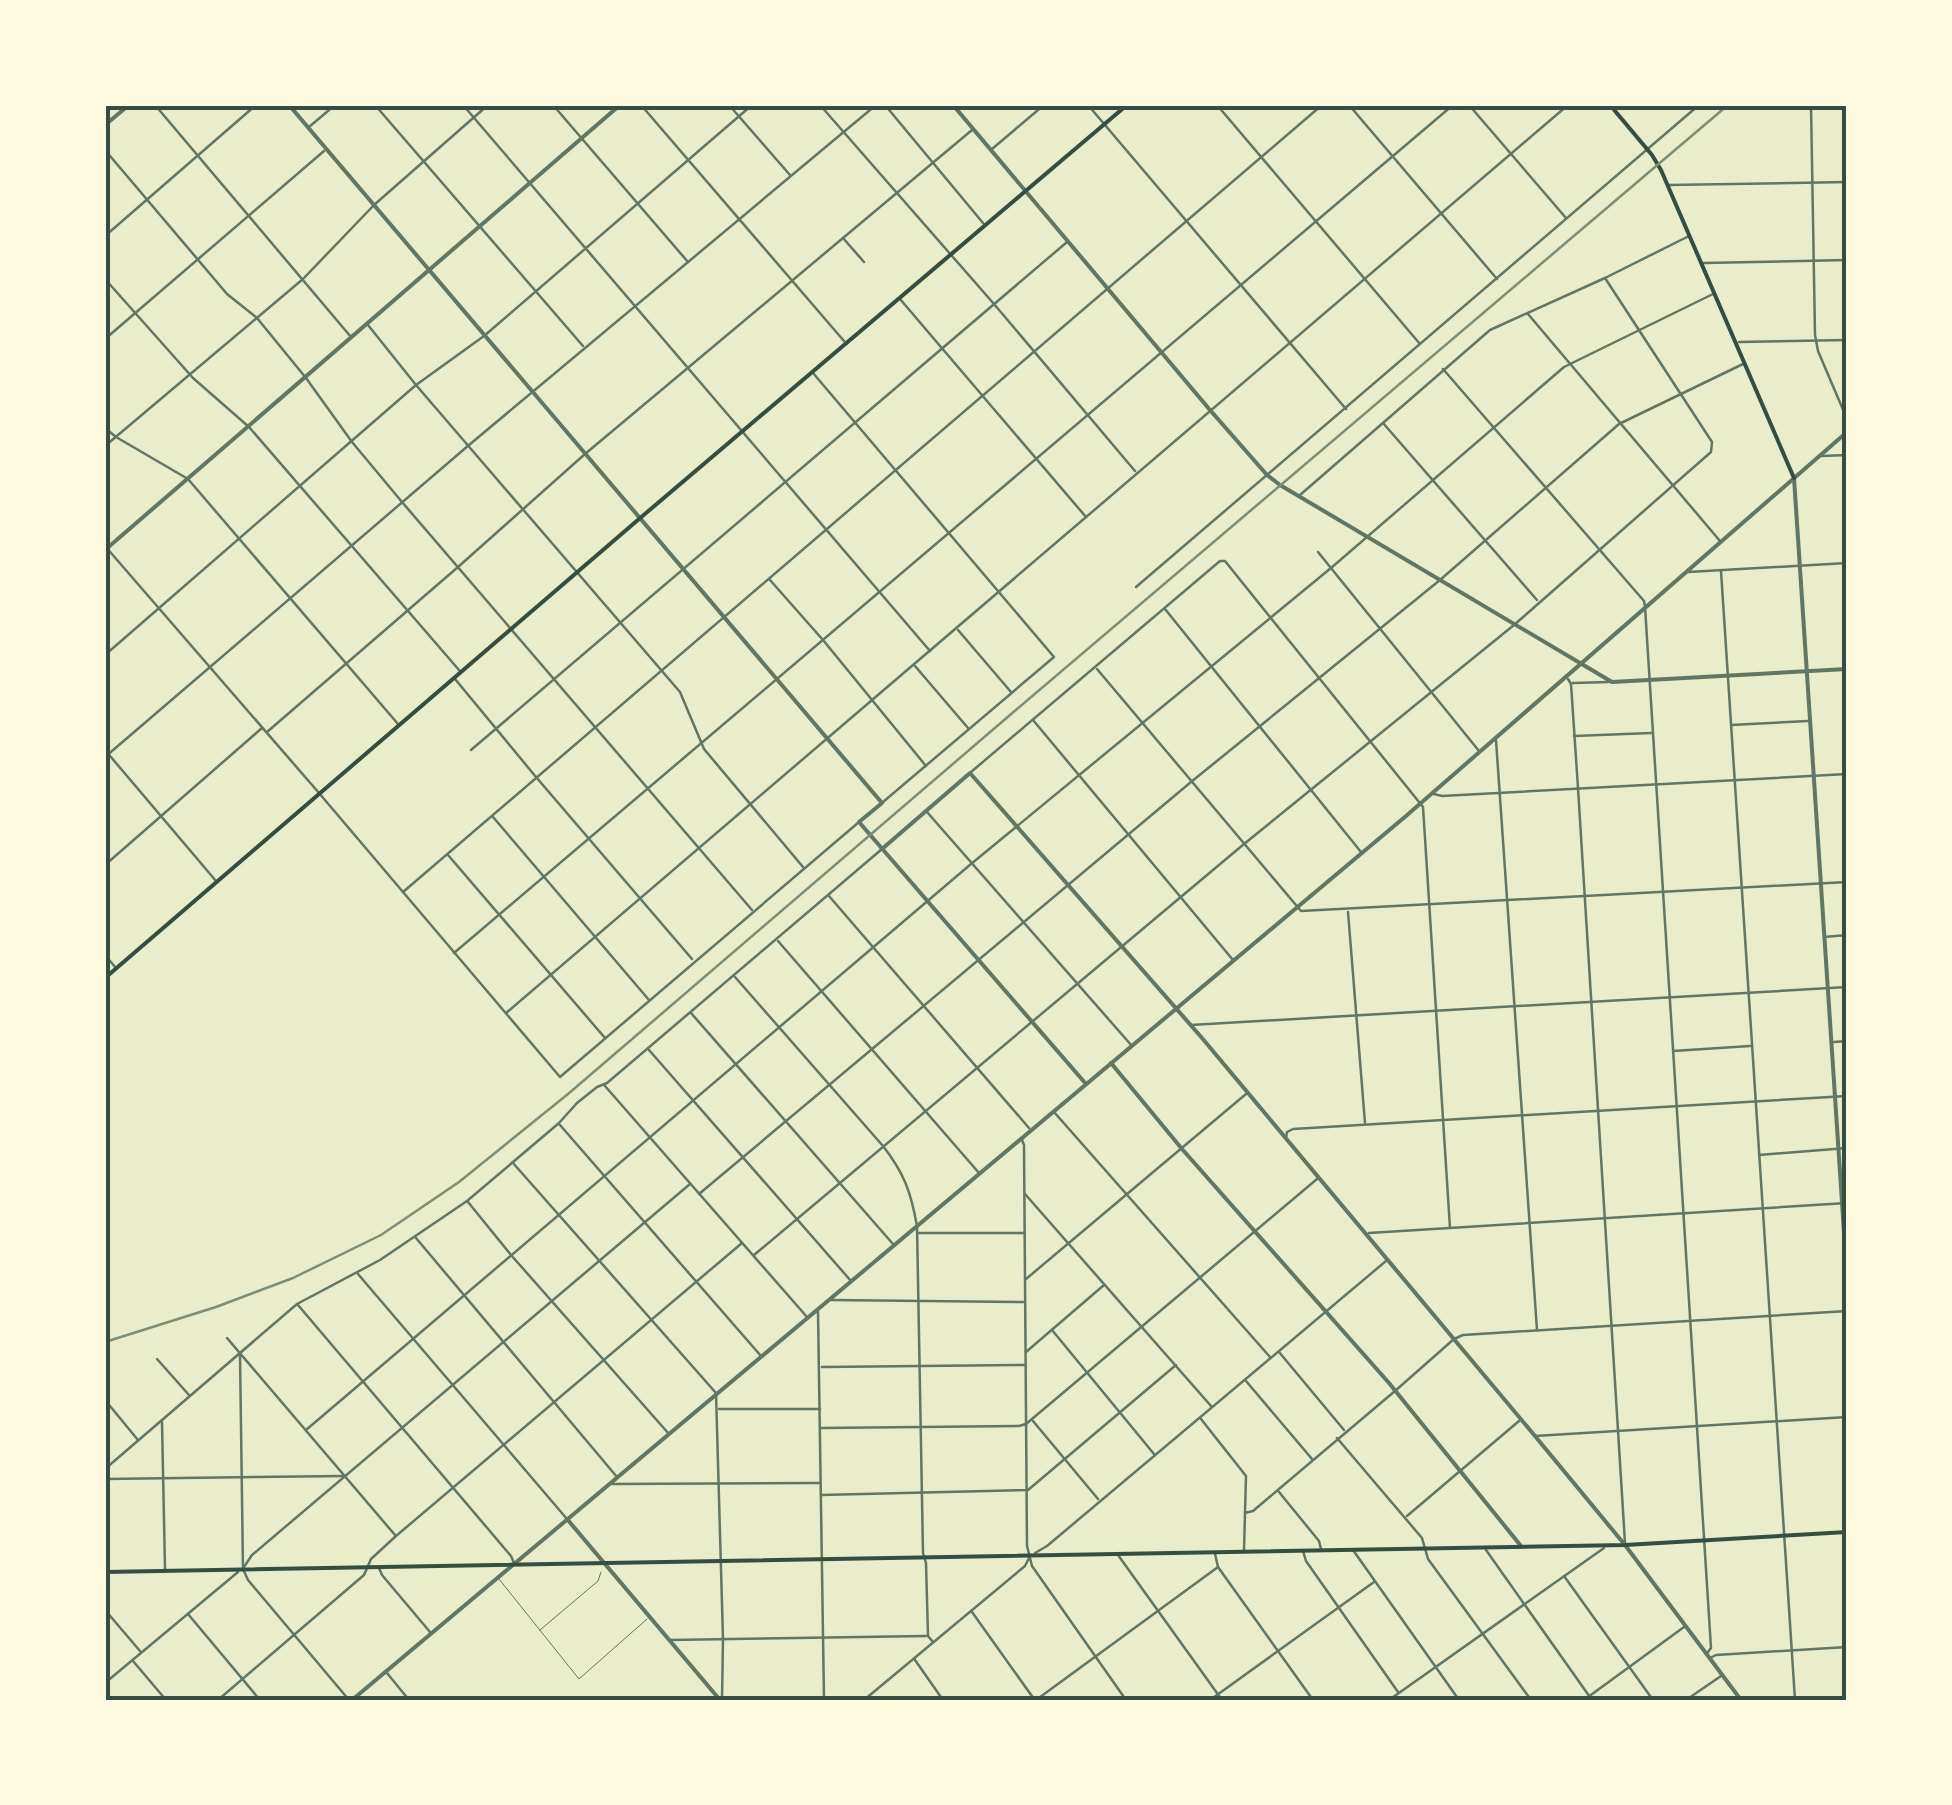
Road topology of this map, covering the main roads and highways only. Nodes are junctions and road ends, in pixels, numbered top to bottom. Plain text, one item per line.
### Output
1 (1127, 105) edge
2 (1610, 105) edge
3 (1794, 478) road end
4 (105, 978) edge
5 (1847, 1532) edge
6 (105, 1572) edge

1 - 4 main road
2 - 3 main road
5 - 6 main road

